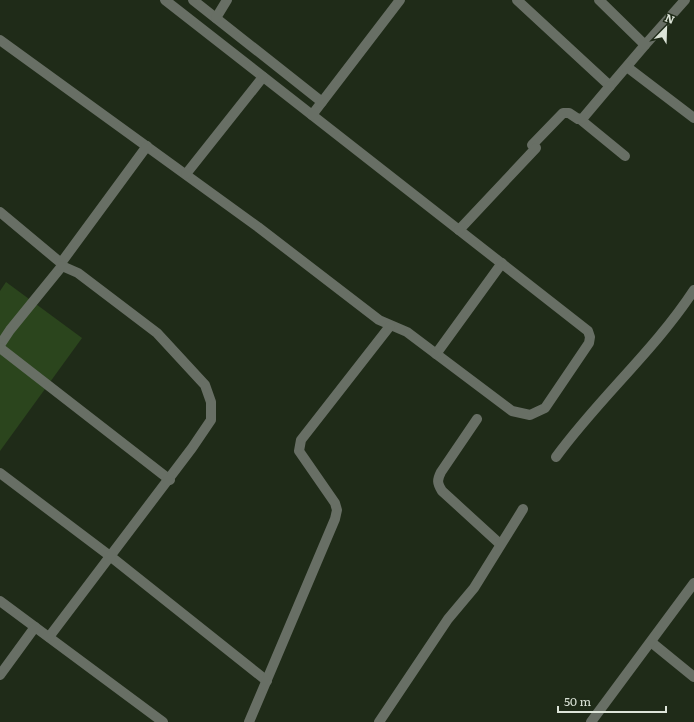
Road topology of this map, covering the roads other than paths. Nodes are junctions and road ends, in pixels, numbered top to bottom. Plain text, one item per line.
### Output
1 (165, 0) edge
2 (193, 0) edge
3 (226, 0) edge
4 (400, 0) edge
5 (517, 0) edge
6 (598, 0) edge
7 (686, 0) edge
8 (216, 18) junction
9 (0, 40) edge
10 (645, 45) junction
11 (627, 67) junction
12 (263, 77) junction
13 (610, 86) junction
14 (322, 102) junction
15 (312, 115) junction
16 (694, 118) edge
17 (581, 120) junction
18 (147, 146) junction
19 (625, 156) dead end
20 (186, 174) junction
21 (0, 212) edge
22 (459, 230) junction
23 (502, 263) junction
24 (61, 265) junction
25 (694, 290) edge
26 (390, 326) junction
27 (0, 347) edge
28 (436, 354) junction
29 (477, 419) dead end
30 (556, 457) dead end
31 (0, 473) edge
32 (170, 480) junction
33 (523, 509) dead end
34 (500, 544) junction
35 (110, 556) junction
36 (694, 583) edge
37 (0, 601) edge
38 (35, 627) junction
39 (49, 637) junction
40 (651, 642) junction
41 (0, 675) edge
42 (694, 677) edge
43 (266, 681) junction
44 (163, 722) edge
45 (250, 722) edge
46 (379, 722) edge
47 (591, 722) edge

1 - 12 street
2 - 8 street
3 - 8 street
4 - 14 street
5 - 13 street
6 - 10 street
7 - 10 street
8 - 14 street
9 - 18 street
10 - 11 street
11 - 13 street
11 - 16 street
12 - 15 street
12 - 20 street
13 - 17 street
14 - 15 street
15 - 22 street
17 - 19 street
17 - 22 street
18 - 20 street
18 - 24 street
20 - 26 street
21 - 24 street
22 - 23 street
23 - 28 street
23 - 28 street
24 - 27 street
24 - 32 street
25 - 30 street
26 - 28 street
26 - 43 street
27 - 32 street
29 - 34 street
31 - 35 street
32 - 35 street
33 - 34 street
34 - 46 street
35 - 39 street
35 - 43 street
36 - 40 street
37 - 38 street
38 - 39 street
38 - 41 street
39 - 44 street
40 - 42 street
40 - 47 street
43 - 45 street

